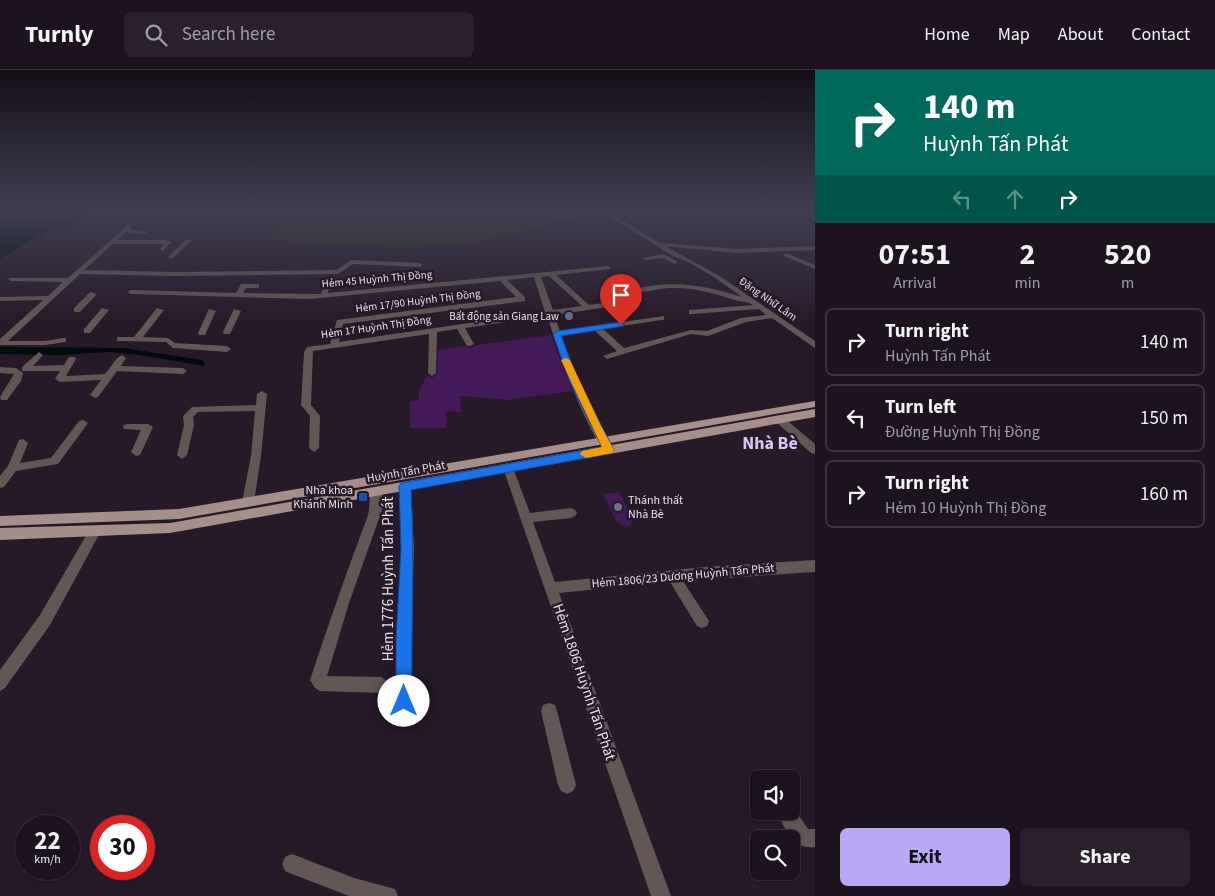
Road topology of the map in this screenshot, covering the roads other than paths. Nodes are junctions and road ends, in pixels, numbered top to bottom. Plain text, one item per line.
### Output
1 (105, 248) edge
2 (180, 248) edge
3 (663, 248) edge
4 (667, 248) edge
5 (700, 248) edge
6 (814, 252) edge
7 (789, 256) dead end
8 (171, 257) dead end
9 (681, 257) junction
10 (646, 258) dead end
11 (693, 263) junction
12 (420, 265) dead end
13 (815, 267) edge
14 (608, 268) dead end
15 (78, 272) junction
16 (550, 274) junction
17 (537, 276) junction
18 (11, 279) dead end
19 (328, 279) dead end
20 (502, 279) junction
21 (69, 280) junction
22 (256, 286) dead end
23 (642, 290) dead end
24 (131, 292) dead end
25 (93, 294) dead end
26 (239, 294) junction
27 (324, 295) junction
28 (49, 298) junction
29 (0, 299) edge
30 (638, 300) dead end
31 (752, 300) junction
32 (761, 307) junction
33 (588, 308) junction
34 (77, 310) dead end
35 (105, 310) dead end
36 (160, 310) dead end
37 (212, 311) dead end
38 (237, 311) dead end
39 (692, 312) dead end
40 (550, 314) junction
41 (773, 316) junction
42 (661, 318) dead end
43 (460, 327) junction
44 (597, 328) junction
45 (0, 330) edge
46 (14, 330) junction
47 (87, 331) dead end
48 (433, 331) junction
49 (227, 332) dead end
50 (202, 333) dead end
51 (557, 334) junction
52 (120, 339) dead end
53 (137, 339) junction
54 (63, 340) dead end
55 (0, 343) edge
56 (334, 344) junction
57 (470, 344) dead end
58 (815, 345) edge
59 (227, 349) dead end
60 (623, 352) junction
61 (39, 355) dead end
62 (607, 356) dead end
63 (122, 358) dead end
64 (72, 359) dead end
65 (65, 368) junction
66 (113, 368) junction
67 (0, 370) edge
68 (183, 371) dead end
69 (432, 373) dead end
70 (106, 378) junction
71 (262, 394) dead end
72 (95, 395) dead end
73 (4, 398) dead end
74 (815, 404) edge
75 (261, 408) junction
76 (815, 413) edge
77 (779, 419) junction
78 (83, 422) dead end
79 (128, 427) dead end
80 (24, 443) dead end
81 (606, 446) junction
82 (314, 448) dead end
83 (815, 450) edge
84 (136, 452) dead end
85 (182, 454) dead end
86 (13, 468) junction
87 (508, 468) junction
88 (0, 484) edge
89 (405, 486) junction
90 (376, 492) junction
91 (248, 502) junction
92 (571, 513) dead end
93 (103, 518) junction
94 (526, 518) junction
95 (0, 521) edge
96 (95, 531) junction
97 (0, 534) edge
98 (815, 566) edge
99 (674, 576) junction
100 (551, 588) junction
101 (702, 621) dead end
102 (0, 683) edge
103 (381, 685) dead end
104 (404, 701) dead end
105 (548, 711) dead end
106 (567, 785) dead end
107 (791, 820) edge
108 (815, 838) edge
109 (292, 864) dead end
110 (388, 896) edge
111 (661, 896) edge

1 - 15 street
2 - 8 street
3 - 9 street, Đặng Nhữ Lâm
4 - 9 street, Đặng Nhữ Lâm
5 - 6 street
7 - 13 street
9 - 11 street, Đặng Nhữ Lâm
10 - 11 street
11 - 31 street, Đặng Nhữ Lâm
12 - 15 street
14 - 16 street, Hẻm 45 Huỳnh Thị Đồng
15 - 21 street
16 - 17 street, Hẻm 45 Huỳnh Thị Đồng
16 - 33 street
17 - 20 street, Hẻm 45 Huỳnh Thị Đồng
17 - 40 street
18 - 21 street
19 - 27 street
20 - 27 street, Hẻm 45 Huỳnh Thị Đồng
20 - 56 street, Hẻm 17/90 Huỳnh Thị Đồng
21 - 28 street
22 - 26 street
23 - 31 street
24 - 26 street, Hẻm 45 Huỳnh Thị Đồng
25 - 34 street
26 - 27 street, Hẻm 45 Huỳnh Thị Đồng
28 - 29 street
28 - 46 street
30 - 33 street, Hẻm 17 Huỳnh Thị Đồng
31 - 32 street, Đặng Nhữ Lâm
32 - 39 street
32 - 41 street, Đặng Nhữ Lâm
33 - 40 street, Hẻm 17 Huỳnh Thị Đồng
35 - 47 street
36 - 53 street
37 - 50 street
38 - 49 street
40 - 43 street, Hẻm 17 Huỳnh Thị Đồng
40 - 51 street
41 - 58 street, Đặng Nhữ Lâm
41 - 60 street
42 - 44 street
43 - 48 street, Hẻm 17 Huỳnh Thị Đồng
43 - 57 street
44 - 51 street
44 - 60 street
45 - 46 street
46 - 55 street
48 - 56 street, Hẻm 17 Huỳnh Thị Đồng
48 - 69 street
51 - 81 street
52 - 53 street
53 - 59 street
54 - 55 street
56 - 82 street, Hẻm 17 Huỳnh Thị Đồng
60 - 62 street
61 - 65 street
63 - 66 street
64 - 65 street
65 - 70 street
66 - 68 street
66 - 70 street
67 - 73 street
70 - 72 street
71 - 75 street
74 - 81 main road, Huỳnh Tấn Phát
75 - 85 street
75 - 91 street
76 - 77 main road, Huỳnh Tấn Phát
77 - 81 main road, Huỳnh Tấn Phát
77 - 83 street
78 - 86 street
79 - 84 street
80 - 86 street
81 - 87 main road, Huỳnh Tấn Phát
81 - 91 main road, Huỳnh Tấn Phát
86 - 88 street
87 - 89 main road, Huỳnh Tấn Phát
87 - 94 street, Hẻm 1806 Huỳnh Tấn Phát
89 - 90 main road, Huỳnh Tấn Phát
89 - 104 street, Hẻm 1776 Huỳnh Tấn Phát
90 - 96 main road, Huỳnh Tấn Phát
90 - 103 street
91 - 93 main road, Huỳnh Tấn Phát
92 - 94 street
93 - 95 main road, Huỳnh Tấn Phát
93 - 96 main road
94 - 100 street, Hẻm 1806 Huỳnh Tấn Phát
96 - 97 main road, Huỳnh Tấn Phát
96 - 102 street
98 - 99 street, Hẻm 1806/23 Dương Huỳnh Tấn Phát
99 - 100 street, Hẻm 1806/23 Dương Huỳnh Tấn Phát
99 - 101 street
100 - 111 street, Hẻm 1806 Huỳnh Tấn Phát
105 - 106 street
107 - 108 street
109 - 110 street

